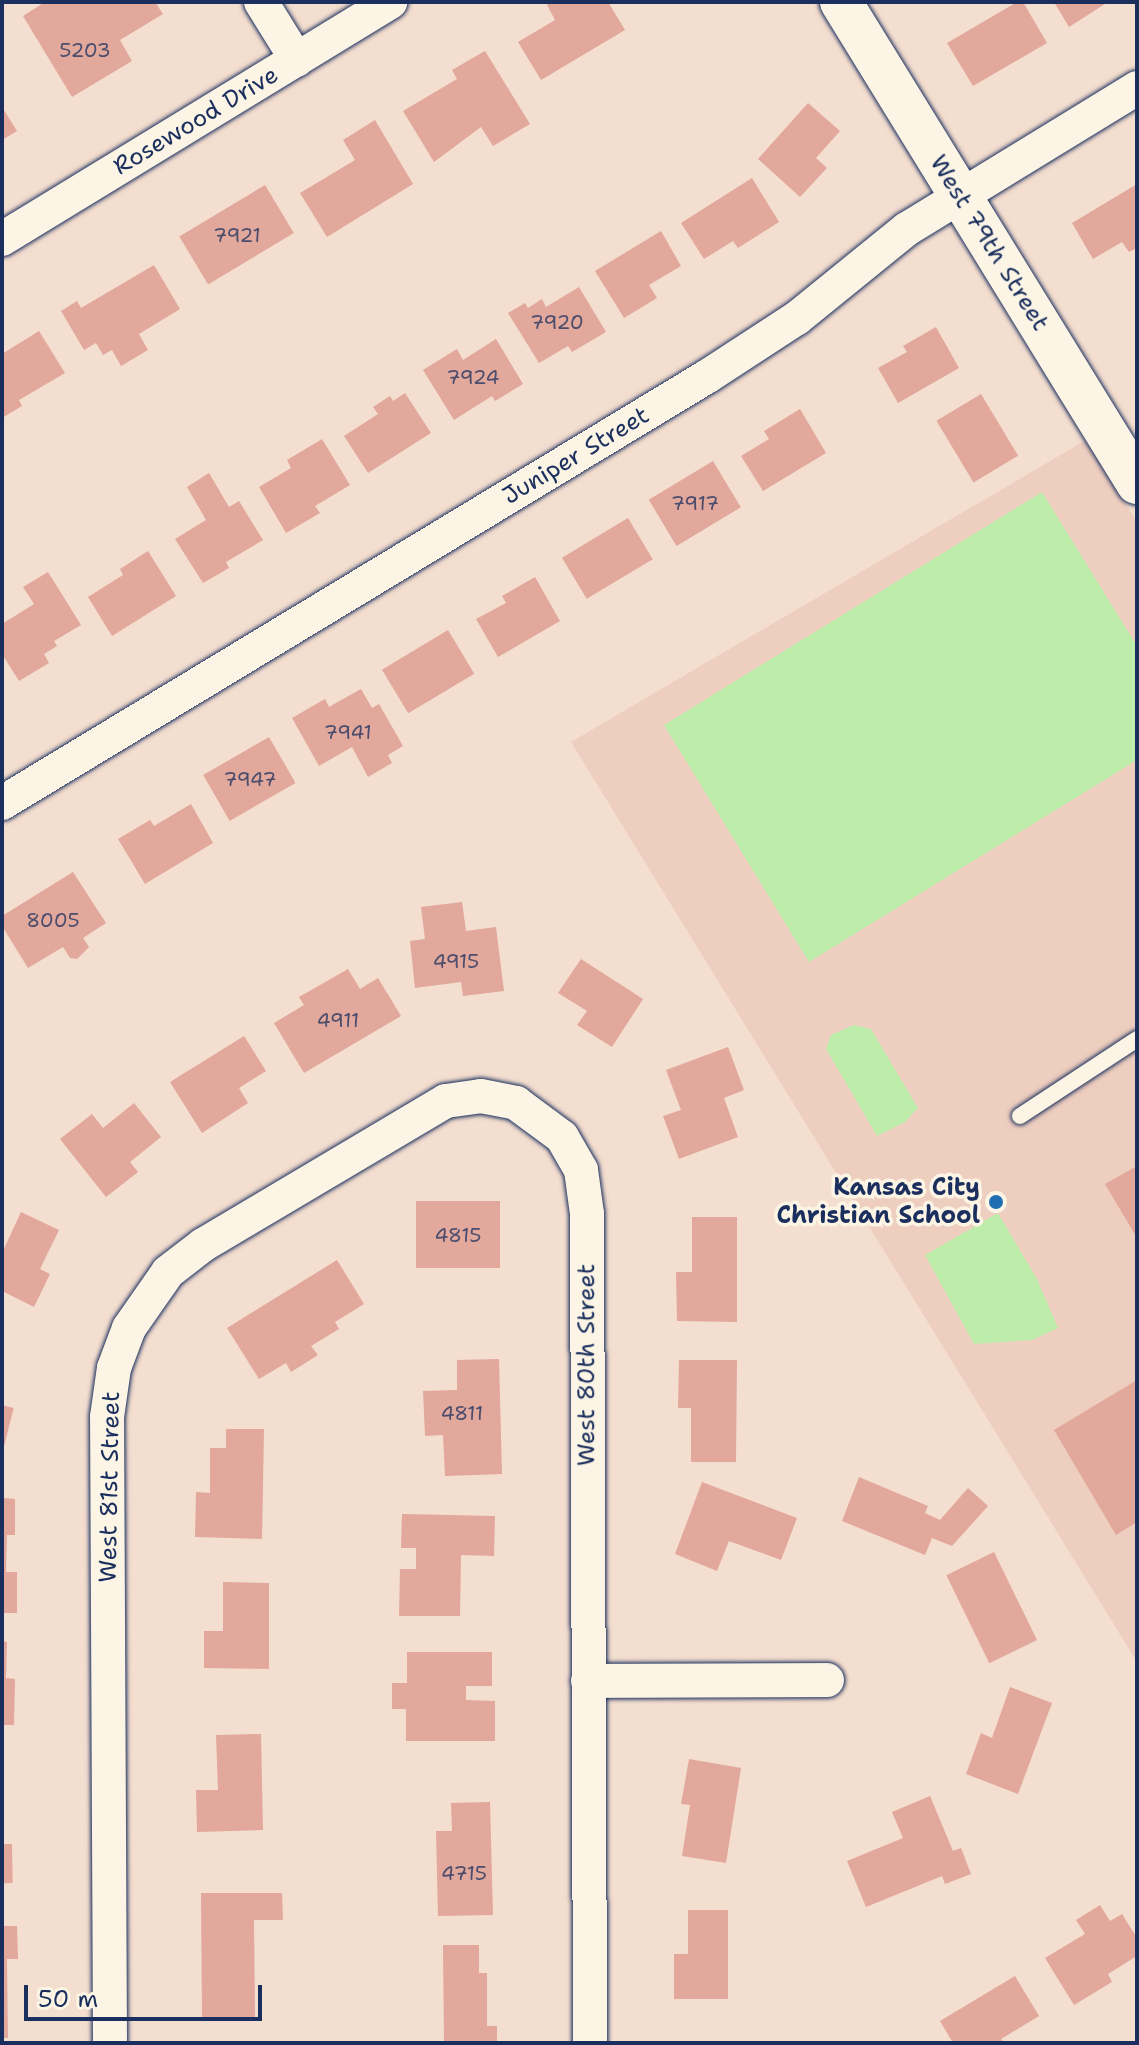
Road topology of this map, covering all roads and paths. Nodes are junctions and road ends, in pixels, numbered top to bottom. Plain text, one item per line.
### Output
1 (261, 2) edge
2 (390, 2) edge
3 (841, 2) edge
4 (297, 60) junction
5 (1137, 88) edge
6 (961, 196) junction
7 (2, 239) edge
8 (1137, 483) edge
9 (2, 803) edge
10 (1137, 1039) edge
11 (492, 1098) joint
12 (1020, 1116) dead end
13 (827, 1680) dead end
14 (588, 1681) junction
15 (110, 2043) edge
16 (590, 2043) edge

1 - 4 street
2 - 4 street, Rosewood Drive
3 - 6 street, West 79th Street
4 - 7 street, Rosewood Drive
5 - 6 street, Juniper Street
6 - 8 street, West 79th Street
6 - 9 street, Juniper Street
10 - 12 lane
11 - 14 street, West 80th Street
11 - 15 street, West 81st Street
13 - 14 street
14 - 16 street, West 80th Street

